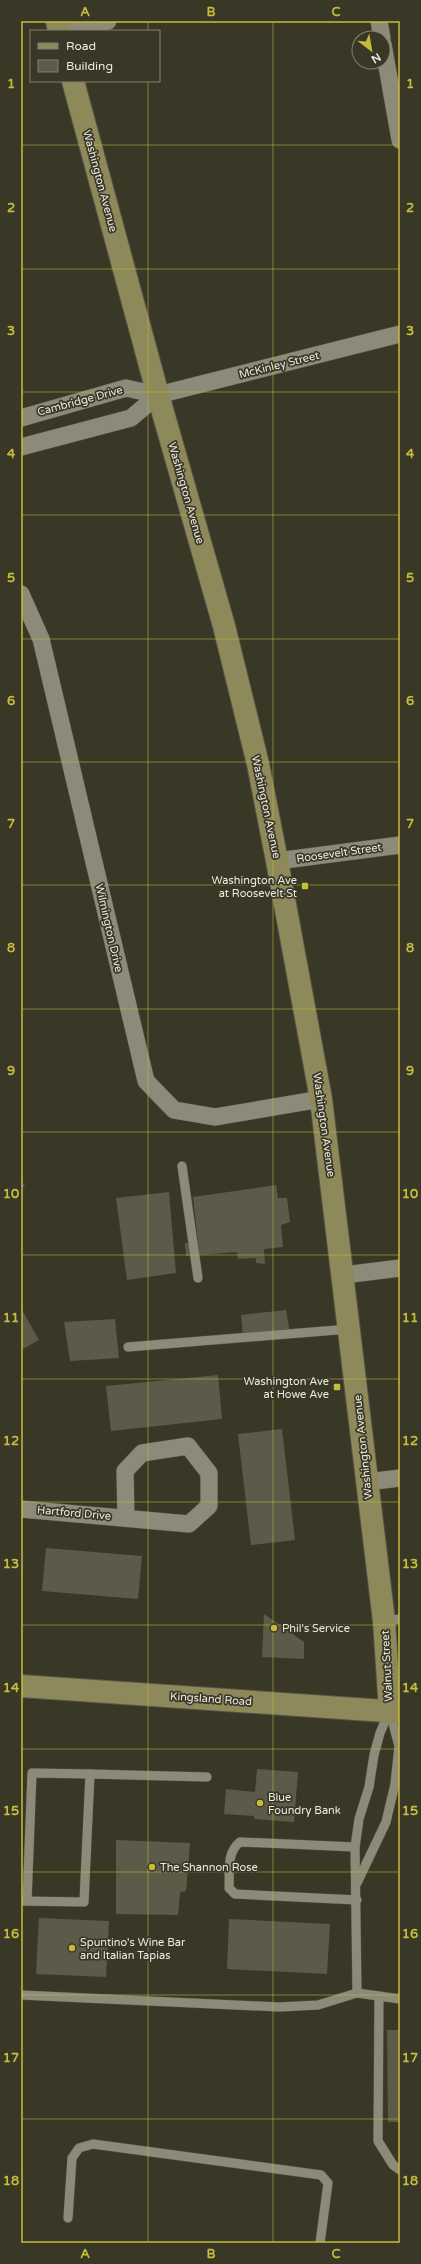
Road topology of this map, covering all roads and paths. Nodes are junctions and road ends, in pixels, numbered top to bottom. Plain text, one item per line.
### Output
1 (108, 21) edge
2 (70, 30) edge
3 (388, 70) edge
4 (73, 82) edge
5 (400, 140) edge
6 (400, 334) edge
7 (158, 395) junction
8 (21, 418) edge
9 (21, 447) edge
10 (21, 594) edge
11 (400, 845) edge
12 (278, 862) junction
13 (321, 1099) junction
14 (182, 1166) dead end
15 (400, 1268) edge
16 (344, 1275) junction
17 (198, 1278) dead end
18 (350, 1329) junction
19 (128, 1347) dead end
20 (400, 1478) edge
21 (367, 1482) junction
22 (21, 1509) edge
23 (126, 1517) junction
24 (391, 1629) edge
25 (21, 1686) edge
26 (395, 1711) edge
27 (90, 1774) junction
28 (207, 1777) dead end
29 (355, 1847) junction
30 (357, 1883) junction
31 (357, 1900) junction
32 (24, 1901) edge
33 (357, 1993) junction
34 (21, 1995) edge
35 (379, 1996) junction
36 (400, 1999) edge
37 (400, 2170) edge
38 (68, 2218) dead end
39 (320, 2243) edge

1 - 2 street
3 - 5 street
4 - 7 main road, Washington Avenue
6 - 7 street, McKinley Street
7 - 8 street, Cambridge Drive
7 - 9 street
7 - 12 main road, Washington Avenue
10 - 13 street, Wilmington Drive
11 - 12 street, Roosevelt Street
12 - 13 main road, Washington Avenue
13 - 16 main road, Washington Avenue
14 - 17 lane
15 - 16 street
16 - 18 main road, Washington Avenue
18 - 19 lane
18 - 21 main road, Washington Avenue
20 - 21 street
21 - 24 main road, Washington Avenue
22 - 23 street, Hartford Drive
23 - 23 street
24 - 26 main road, Walnut Street
25 - 26 main road, Kingsland Road
26 - 29 lane
26 - 30 lane
27 - 28 lane
27 - 32 lane
27 - 32 lane
29 - 30 lane
29 - 31 lane
30 - 31 lane
31 - 33 lane
33 - 34 lane
33 - 35 lane
35 - 36 lane
35 - 37 lane
38 - 39 lane

